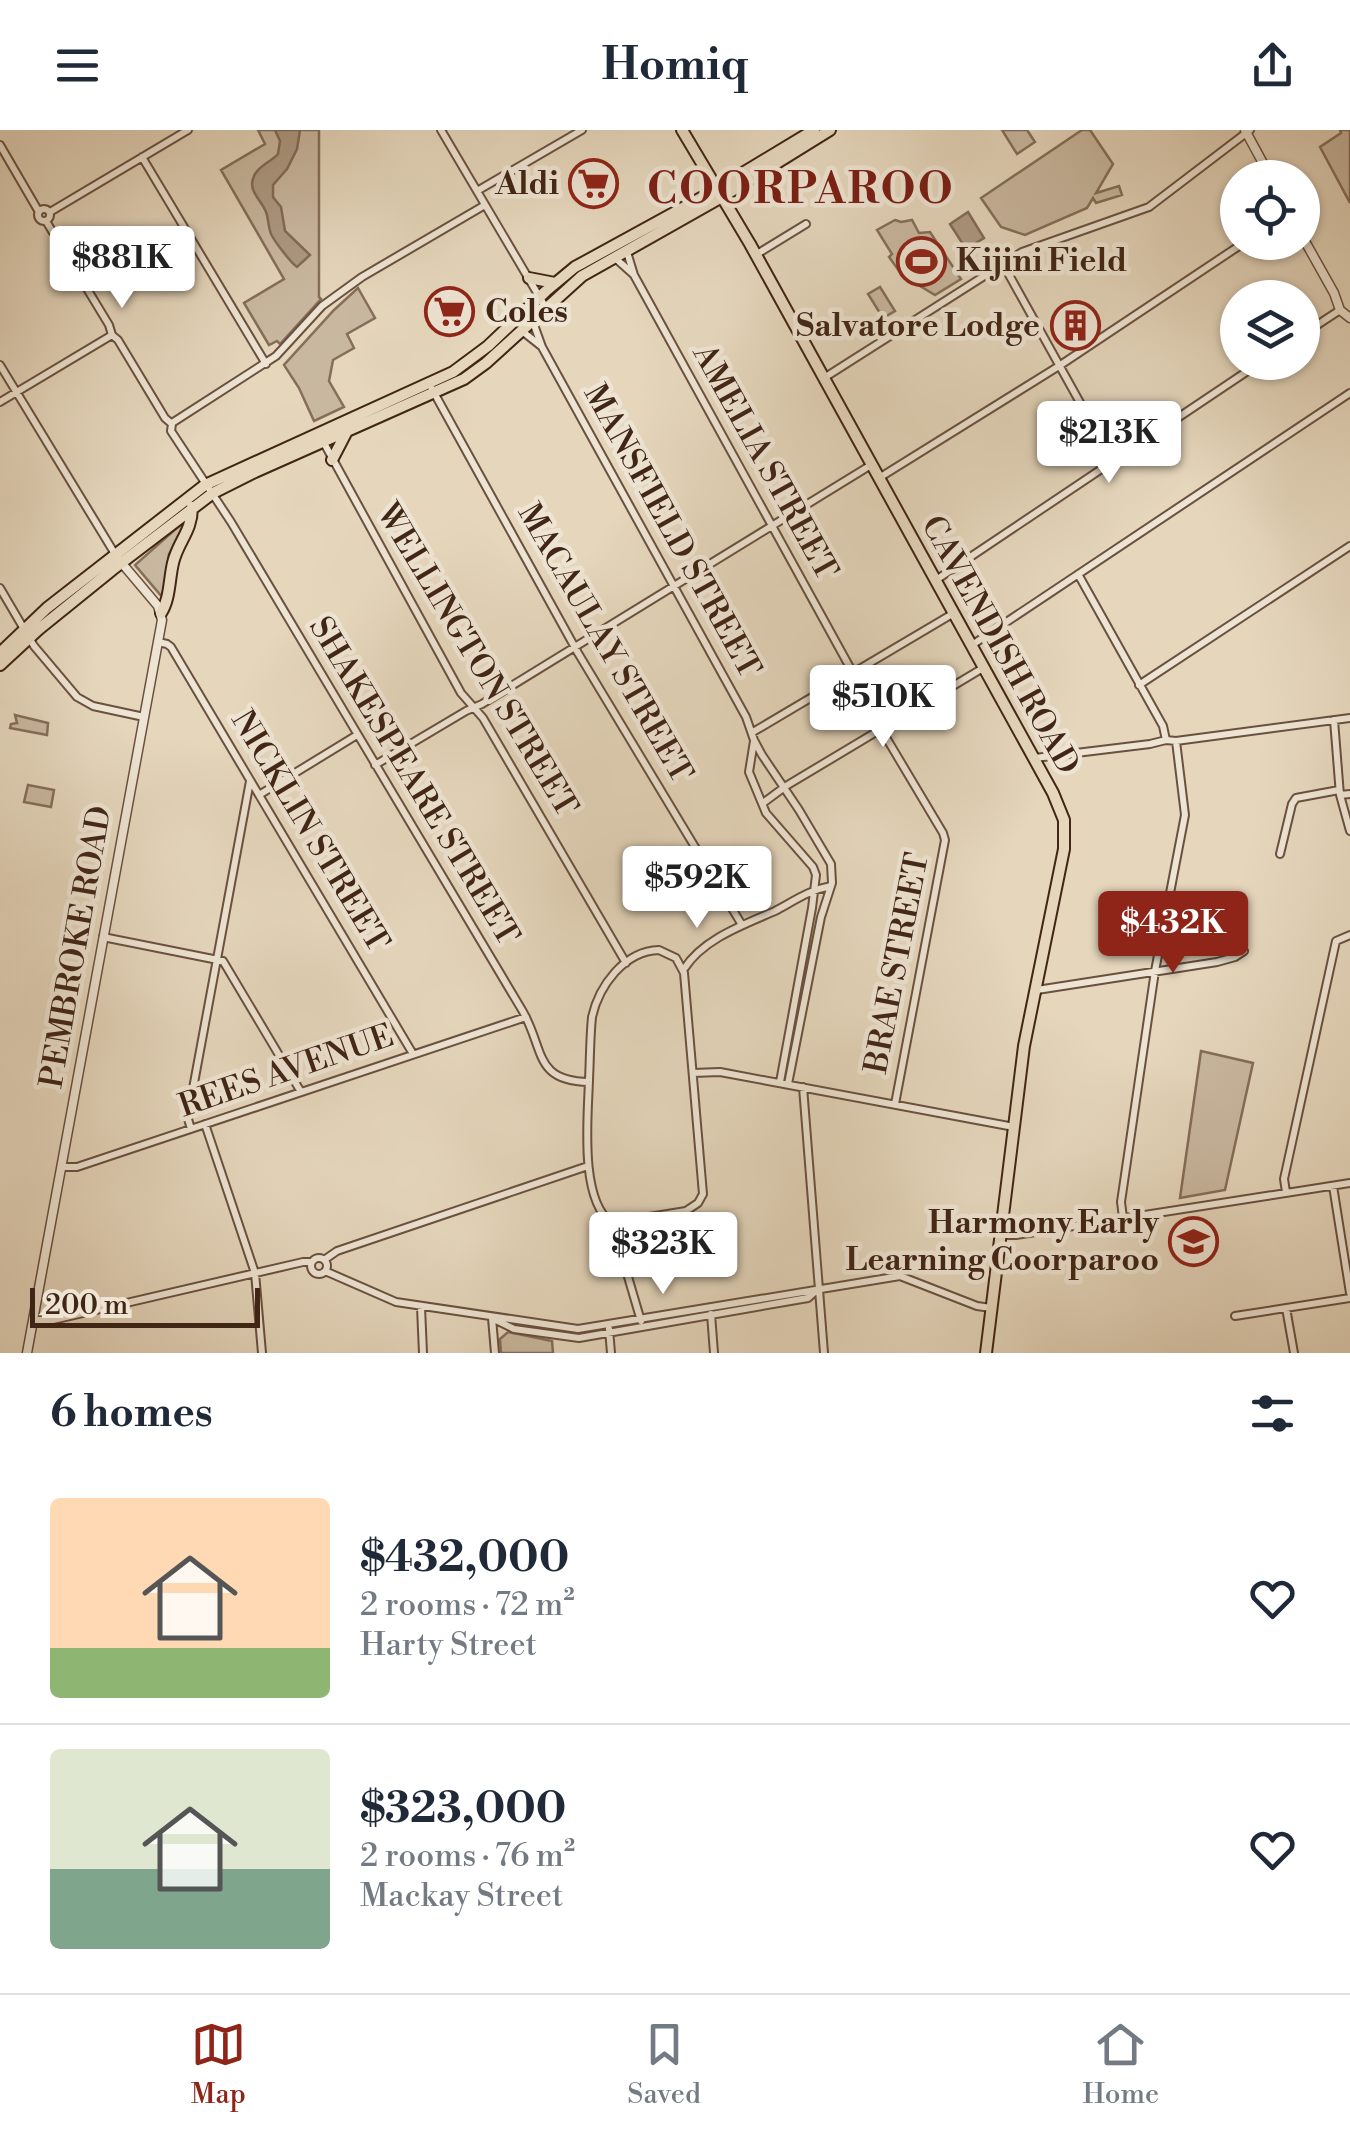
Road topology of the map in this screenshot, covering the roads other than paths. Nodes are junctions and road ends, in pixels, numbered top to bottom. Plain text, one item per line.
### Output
1 (188, 130) edge
2 (441, 130) edge
3 (582, 130) edge
4 (682, 130) edge
5 (814, 130) edge
6 (830, 130) edge
7 (1247, 131) edge
8 (0, 145) edge
9 (142, 157) junction
10 (1262, 160) edge
11 (477, 191) junction
12 (719, 193) junction
13 (485, 205) junction
14 (39, 212) junction
15 (50, 212) junction
16 (46, 222) junction
17 (806, 224) dead end
18 (627, 250) junction
19 (756, 254) junction
20 (614, 257) junction
21 (1220, 259) edge
22 (1316, 260) edge
23 (1004, 264) junction
24 (634, 275) junction
25 (528, 278) junction
26 (555, 283) junction
27 (539, 298) junction
28 (546, 308) junction
29 (1340, 310) junction
30 (1350, 318) edge
31 (533, 321) junction
32 (1320, 323) edge
33 (522, 331) junction
34 (112, 336) junction
35 (542, 347) junction
36 (266, 364) junction
37 (0, 365) edge
38 (1059, 366) junction
39 (824, 378) junction
40 (1234, 380) edge
41 (432, 388) junction
42 (16, 392) junction
43 (1350, 393) edge
44 (0, 402) edge
45 (172, 424) junction
46 (346, 433) junction
47 (321, 437) junction
48 (332, 460) junction
49 (1113, 462) junction
50 (872, 464) junction
51 (879, 478) junction
52 (209, 489) junction
53 (192, 507) junction
54 (772, 526) junction
55 (1350, 546) edge
56 (118, 558) junction
57 (1078, 574) junction
58 (936, 580) junction
59 (674, 586) junction
60 (0, 588) edge
61 (162, 613) junction
62 (954, 613) junction
63 (26, 633) junction
64 (158, 642) junction
65 (972, 645) junction
66 (575, 646) junction
67 (0, 653) edge
68 (0, 665) edge
69 (984, 668) junction
70 (853, 673) junction
71 (1139, 686) junction
72 (473, 708) junction
73 (144, 717) junction
74 (1350, 718) edge
75 (1334, 720) junction
76 (881, 729) junction
77 (358, 735) junction
78 (753, 736) junction
79 (1166, 740) junction
80 (1176, 741) junction
81 (1034, 758) junction
82 (375, 765) junction
83 (250, 780) junction
84 (783, 788) junction
85 (1340, 793) junction
86 (259, 794) junction
87 (1350, 794) edge
88 (763, 803) junction
89 (1350, 832) edge
90 (1280, 854) dead end
91 (832, 886) junction
92 (815, 889) junction
93 (742, 925) junction
94 (1350, 935) edge
95 (104, 937) junction
96 (1244, 952) dead end
97 (217, 958) junction
98 (626, 962) junction
99 (683, 970) junction
100 (1155, 971) junction
101 (1036, 990) junction
102 (526, 1017) junction
103 (413, 1054) junction
104 (692, 1072) junction
105 (589, 1082) junction
106 (784, 1083) junction
107 (803, 1086) junction
108 (301, 1092) junction
109 (895, 1104) junction
110 (205, 1124) junction
111 (1014, 1127) junction
112 (191, 1129) junction
113 (588, 1166) junction
114 (61, 1167) junction
115 (1350, 1183) edge
116 (1333, 1186) junction
117 (1286, 1192) junction
118 (1123, 1218) junction
119 (1000, 1234) junction
120 (616, 1236) dead end
121 (324, 1260) junction
122 (312, 1262) junction
123 (325, 1271) junction
124 (255, 1273) junction
125 (819, 1288) junction
126 (1350, 1295) edge
127 (422, 1307) junction
128 (991, 1308) junction
129 (1286, 1308) junction
130 (710, 1311) junction
131 (1235, 1316) dead end
132 (492, 1317) junction
133 (33, 1320) junction
134 (642, 1323) junction
135 (609, 1329) junction
136 (27, 1353) edge
137 (262, 1353) edge
138 (423, 1353) edge
139 (494, 1353) edge
140 (611, 1353) edge
141 (714, 1353) edge
142 (824, 1353) edge
143 (986, 1353) edge
144 (1294, 1353) edge

1 - 9 street
2 - 11 street
3 - 11 street
4 - 12 main road, CAVENDISH ROAD
5 - 12 main road
6 - 12 main road
7 - 10 street
7 - 23 street
8 - 14 street
9 - 15 street
9 - 36 street
11 - 13 street
12 - 18 main road
12 - 19 main road, CAVENDISH ROAD
12 - 26 main road
13 - 25 street
13 - 36 street
14 - 15 street
14 - 16 street
15 - 16 street
16 - 34 street, SHAKESPEARE STREET
17 - 19 street
18 - 20 main road
18 - 24 street, AMELIA STREET
19 - 39 main road, CAVENDISH ROAD
20 - 24 street, AMELIA STREET
20 - 28 main road
21 - 38 street
22 - 29 street
23 - 38 street
23 - 39 street
24 - 54 street, AMELIA STREET
25 - 26 main road
25 - 27 street
26 - 27 main road
27 - 28 street
27 - 41 main road
28 - 31 main road
29 - 30 street
29 - 32 street
31 - 33 main road
31 - 35 street, MANSFIELD STREET
33 - 35 street, MANSFIELD STREET
33 - 41 main road
34 - 42 street
34 - 45 street, SHAKESPEARE STREET
35 - 59 street, MANSFIELD STREET
36 - 45 street
37 - 42 street
38 - 49 street
38 - 51 street
39 - 50 main road, CAVENDISH ROAD
40 - 49 street
41 - 46 main road
41 - 47 main road
41 - 66 street, MACAULAY STREET
42 - 44 street
42 - 56 street
43 - 57 street
45 - 52 street, SHAKESPEARE STREET
46 - 47 main road
46 - 48 main road
47 - 48 street, WELLINGTON STREET
47 - 52 main road
48 - 72 street, WELLINGTON STREET
49 - 58 street
50 - 51 main road, CAVENDISH ROAD
50 - 54 street
51 - 58 main road, CAVENDISH ROAD
52 - 53 main road
52 - 56 main road
52 - 77 street, SHAKESPEARE STREET
53 - 56 main road
53 - 61 main road
54 - 59 street
54 - 70 street, AMELIA STREET
55 - 71 street
56 - 61 street
56 - 63 main road
57 - 65 street
57 - 71 street
58 - 62 main road, CAVENDISH ROAD
59 - 66 street
59 - 78 street, MANSFIELD STREET
60 - 63 street
61 - 64 street, PEMBROKE ROAD
62 - 65 main road, CAVENDISH ROAD
62 - 70 street
63 - 67 main road
63 - 68 main road
63 - 73 street
64 - 73 street, PEMBROKE ROAD
64 - 83 street, NICKLIN STREET
65 - 69 main road, CAVENDISH ROAD
66 - 72 street
66 - 93 street, MACAULAY STREET
69 - 76 street
69 - 81 main road, CAVENDISH ROAD
70 - 78 street
71 - 79 street
72 - 82 street
72 - 98 street, WELLINGTON STREET
73 - 95 street, PEMBROKE ROAD
74 - 75 street
75 - 80 street
75 - 85 street
76 - 84 street
76 - 109 street, BRAE STREET
77 - 82 street, SHAKESPEARE STREET
77 - 86 street
78 - 84 street, MANSFIELD STREET
78 - 88 street
79 - 80 street
79 - 81 street
80 - 100 street
81 - 101 main road, CAVENDISH ROAD
82 - 102 street, SHAKESPEARE STREET
83 - 86 street, NICKLIN STREET
83 - 97 street
84 - 88 street
84 - 91 street, MANSFIELD STREET
85 - 87 street
85 - 89 street
85 - 90 street
86 - 103 street, NICKLIN STREET
88 - 92 street
91 - 92 street
91 - 106 street
92 - 93 street
92 - 106 street
93 - 99 street
94 - 117 street
95 - 97 street
95 - 114 street, PEMBROKE ROAD
96 - 100 street
97 - 108 street
97 - 112 street
98 - 99 street
98 - 105 street
99 - 104 street
100 - 101 street
100 - 118 street
101 - 111 main road, CAVENDISH ROAD
102 - 103 street, REES AVENUE
102 - 105 street, SHAKESPEARE STREET
103 - 108 street, REES AVENUE
104 - 106 street
104 - 113 street
105 - 113 street
106 - 107 street
107 - 109 street
107 - 125 street
108 - 110 street, REES AVENUE
109 - 111 street
110 - 112 street, REES AVENUE
110 - 124 street
111 - 119 main road, CAVENDISH ROAD
112 - 114 street, REES AVENUE
113 - 121 street
114 - 133 street, PEMBROKE ROAD
115 - 116 street
116 - 117 street
116 - 126 street
117 - 118 street
118 - 119 street
119 - 128 main road, CAVENDISH ROAD
120 - 134 street
121 - 122 street
121 - 123 street
122 - 123 street
122 - 124 street
123 - 127 street
124 - 133 street
124 - 137 street
125 - 128 street
125 - 130 street
125 - 142 street
126 - 129 street
127 - 132 street
127 - 138 street
128 - 143 main road, CAVENDISH ROAD
129 - 131 street
129 - 144 street
130 - 134 street
130 - 141 street
132 - 135 street
132 - 139 street
133 - 136 street, PEMBROKE ROAD
134 - 135 street
135 - 140 street

